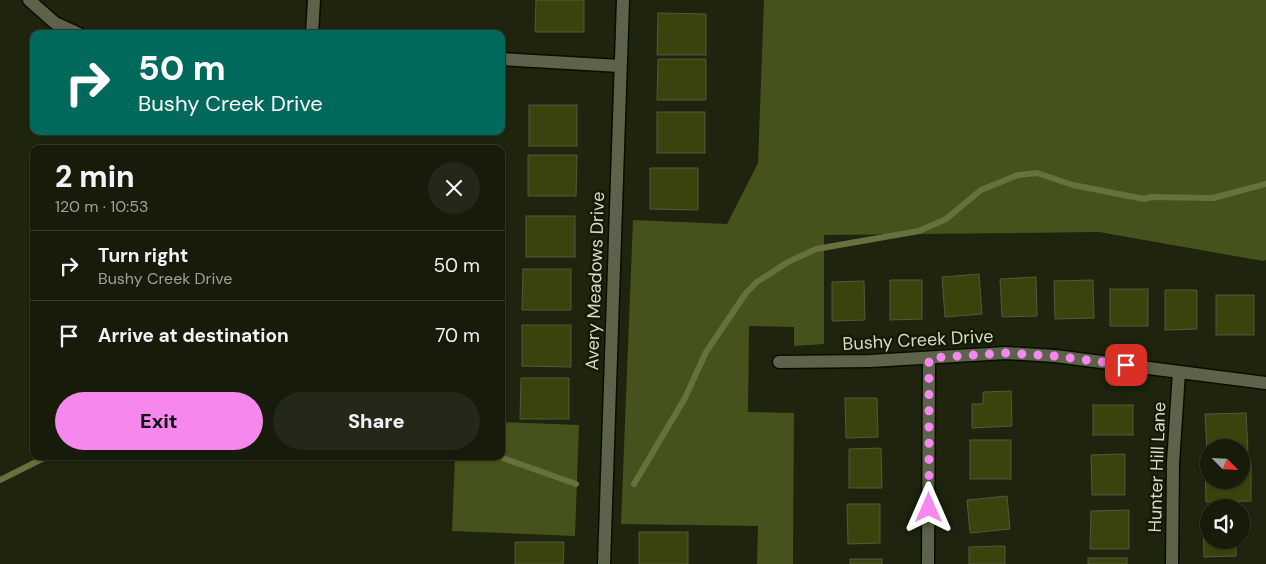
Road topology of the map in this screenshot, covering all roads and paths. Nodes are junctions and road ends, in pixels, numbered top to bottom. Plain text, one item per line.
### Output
1 (29, 0) edge
2 (314, 0) edge
3 (623, 0) edge
4 (70, 30) edge
5 (312, 30) edge
6 (505, 59) edge
7 (620, 66) junction
8 (929, 358) junction
9 (779, 362) dead end
10 (1178, 372) junction
11 (1266, 383) edge
12 (604, 564) edge
13 (928, 564) edge
14 (1172, 564) edge

1 - 4 street
2 - 5 street
3 - 7 street, Avery Meadows Drive
6 - 7 street
7 - 12 street, Avery Meadows Drive
8 - 9 street, Bushy Creek Drive
8 - 10 street, Bushy Creek Drive
8 - 13 street
10 - 11 street, Bushy Creek Drive
10 - 14 street, Hunter Hill Lane

